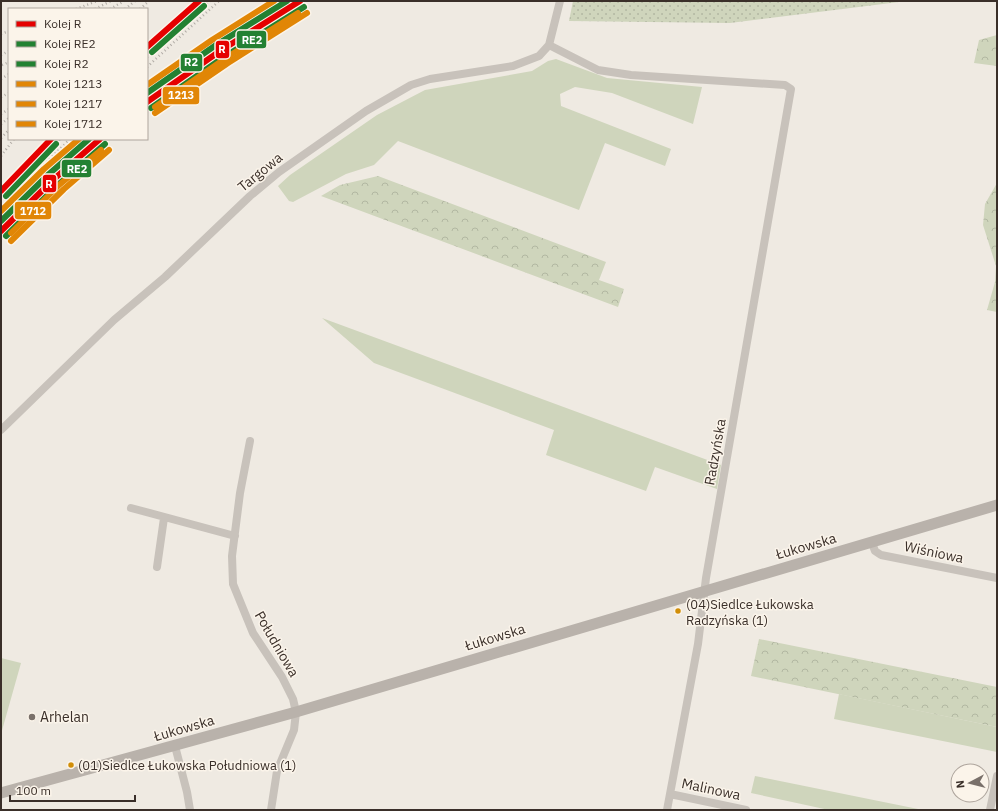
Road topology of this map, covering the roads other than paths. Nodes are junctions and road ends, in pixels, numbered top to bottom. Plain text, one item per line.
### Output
1 (560, 1) edge
2 (549, 45) junction
3 (1, 430) edge
4 (250, 441) dead end
5 (997, 505) edge
6 (131, 508) dead end
7 (164, 518) junction
8 (235, 536) junction
9 (872, 543) junction
10 (157, 567) dead end
11 (997, 578) edge
12 (705, 591) junction
13 (296, 712) junction
14 (174, 746) junction
15 (997, 776) edge
16 (1, 793) edge
17 (670, 794) junction
18 (190, 810) edge
19 (272, 810) edge
20 (667, 810) edge
21 (746, 810) edge
22 (990, 810) edge

1 - 2 street
2 - 3 street, Targowa
2 - 12 street, Radzyńska
4 - 8 street, Południowa
5 - 9 main road, Łukowska
6 - 7 street
7 - 8 street
7 - 10 street
8 - 13 street, Południowa
9 - 11 street, Wiśniowa
9 - 12 main road, Łukowska
12 - 13 main road, Łukowska
12 - 17 street, Radzyńska
13 - 14 main road, Łukowska
13 - 19 street, Południowa
14 - 16 main road, Łukowska
14 - 18 street
15 - 22 street
17 - 20 street, Radzyńska
17 - 21 street, Malinowa

